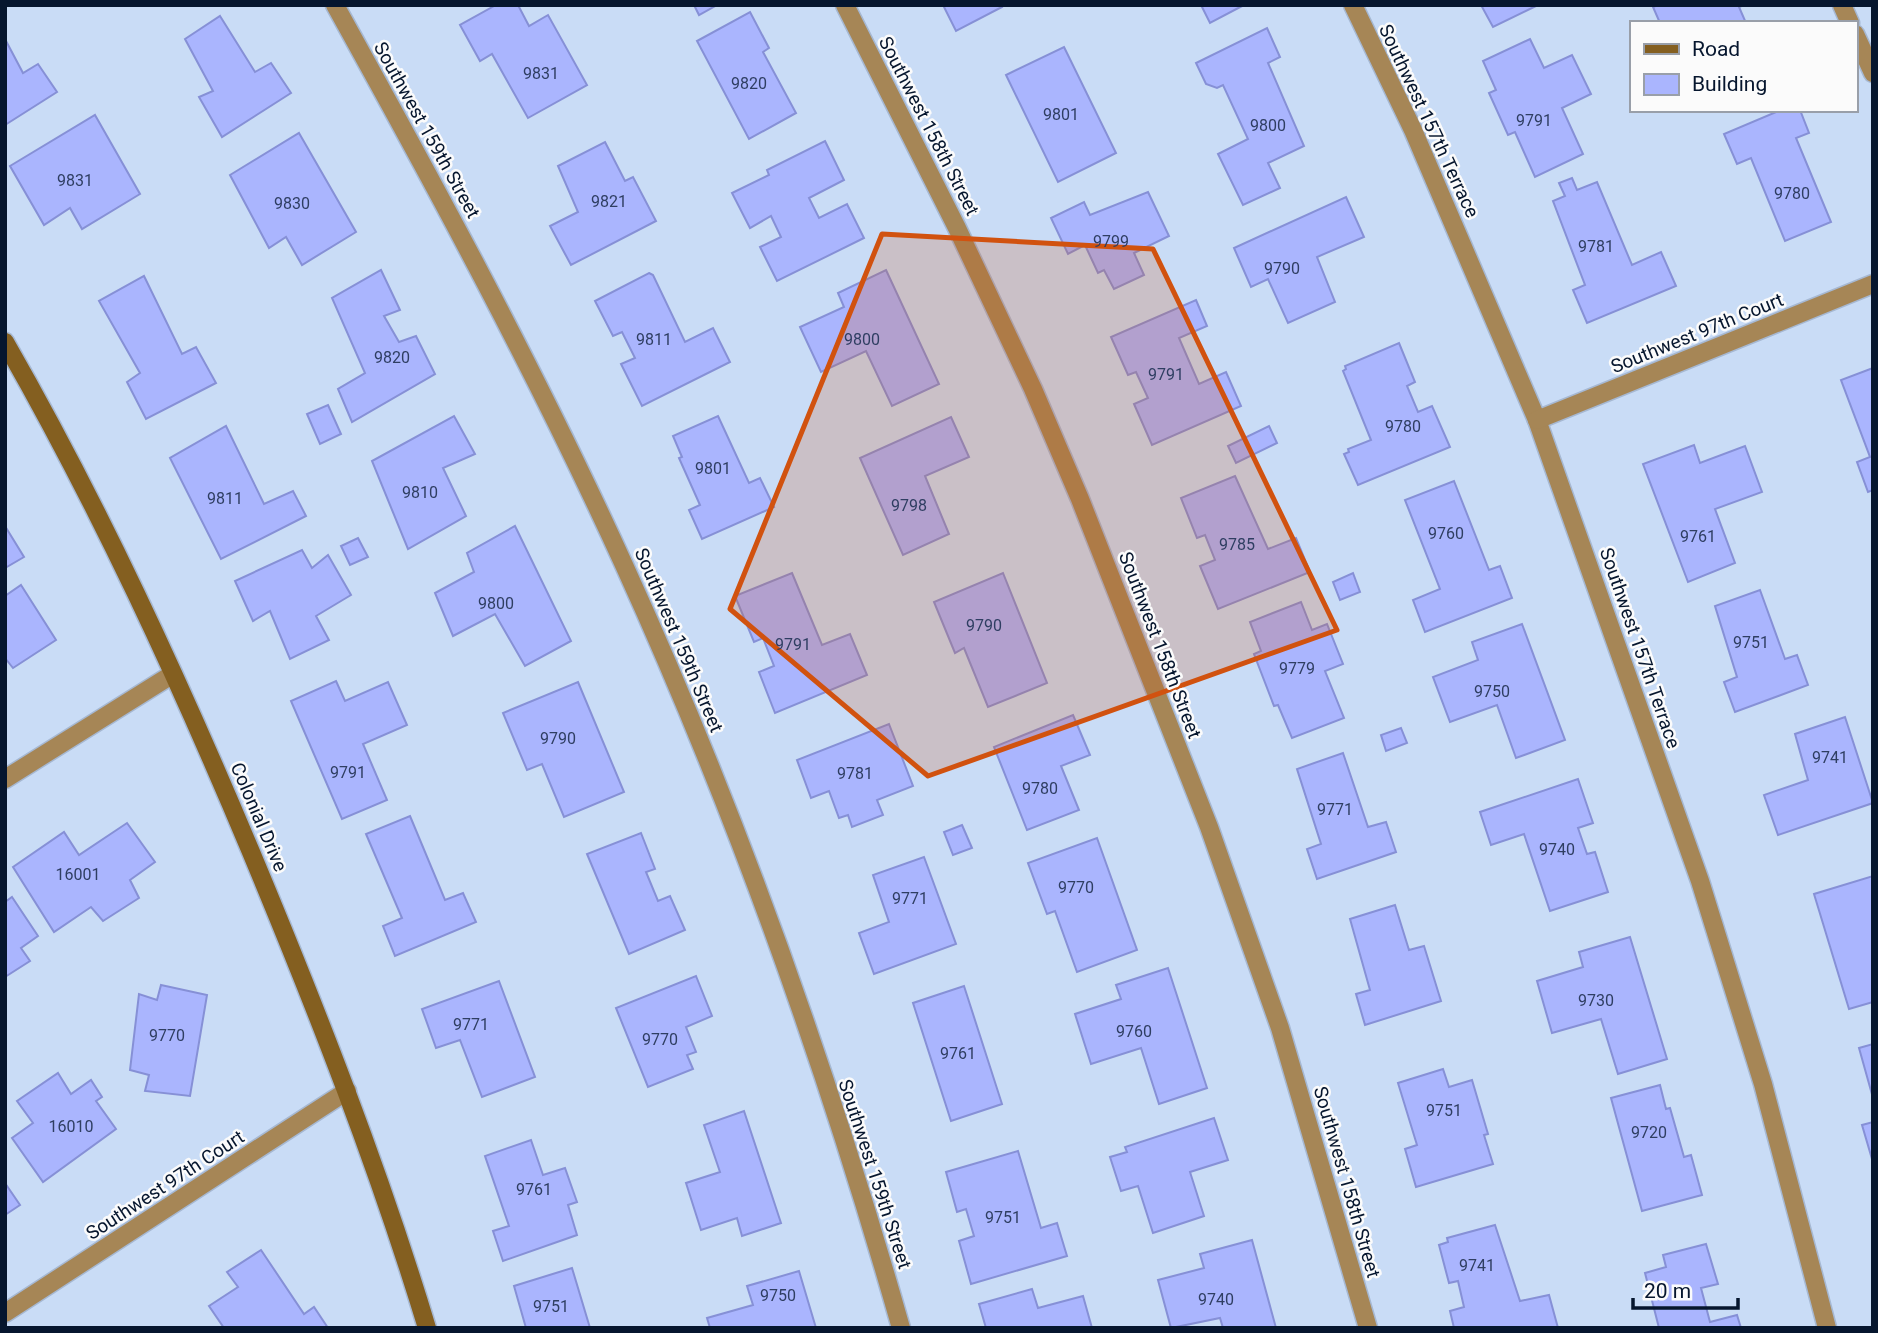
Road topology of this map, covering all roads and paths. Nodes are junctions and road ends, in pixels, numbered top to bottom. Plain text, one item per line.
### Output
1 (335, 5) edge
2 (845, 5) edge
3 (1353, 5) edge
4 (1842, 5) edge
5 (1849, 21) edge
6 (1857, 38) edge
7 (1873, 73) edge
8 (1873, 284) edge
9 (5, 342) edge
10 (1537, 421) junction
11 (173, 674) junction
12 (5, 779) edge
13 (347, 1091) junction
14 (5, 1313) edge
15 (426, 1328) edge
16 (901, 1328) edge
17 (1368, 1328) edge
18 (1827, 1328) edge

1 - 16 street, Southwest 159th Street
2 - 17 street, Southwest 158th Street
3 - 10 street, Southwest 157th Terrace
4 - 5 street
6 - 7 street
8 - 10 street, Southwest 97th Court
9 - 11 street, Colonial Drive
10 - 18 street, Southwest 157th Terrace
11 - 12 street
11 - 13 street, Colonial Drive
13 - 14 street, Southwest 97th Court
13 - 15 street, Colonial Drive

